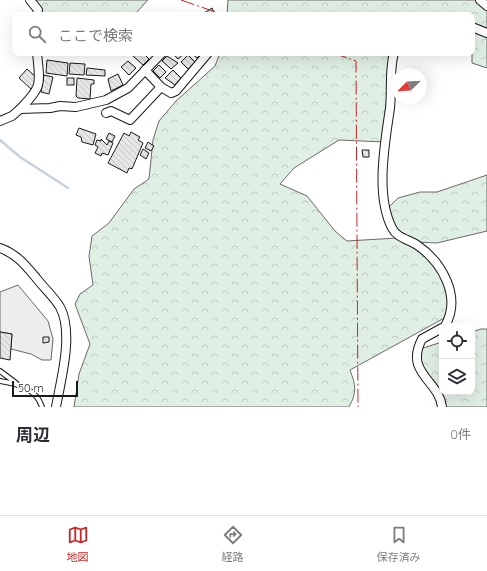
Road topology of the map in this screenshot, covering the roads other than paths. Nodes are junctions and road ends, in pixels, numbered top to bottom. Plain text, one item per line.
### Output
1 (30, 0) edge
2 (480, 0) edge
3 (487, 6) edge
4 (38, 12) edge
5 (475, 27) edge
6 (487, 33) edge
7 (37, 56) edge
8 (159, 56) edge
9 (205, 56) edge
10 (394, 56) edge
11 (145, 70) junction
12 (161, 87) junction
13 (20, 109) junction
14 (106, 113) dead end
15 (0, 121) edge
16 (0, 248) edge
17 (447, 323) edge
18 (439, 330) edge
19 (0, 371) edge
20 (0, 381) edge
21 (17, 384) junction
22 (42, 407) edge
23 (56, 407) edge
24 (442, 407) edge

1 - 4 street
2 - 3 street
5 - 6 street
7 - 13 street
8 - 11 street
9 - 12 street
10 - 17 street
11 - 12 street
11 - 13 street
12 - 14 street
13 - 15 street
16 - 23 street
18 - 24 street
19 - 21 lane
20 - 21 lane
21 - 22 lane

